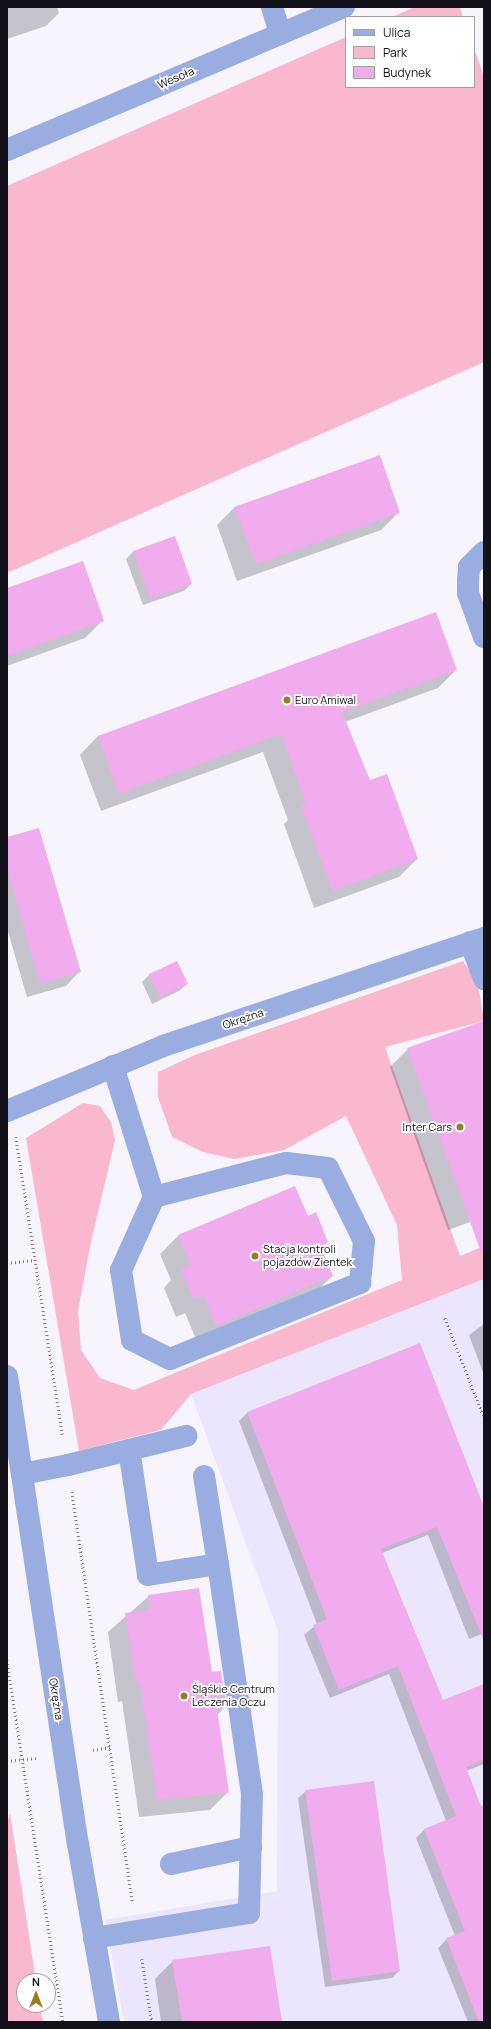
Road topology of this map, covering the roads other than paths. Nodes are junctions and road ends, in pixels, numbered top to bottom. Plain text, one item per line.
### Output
1 (272, 7) edge
2 (344, 7) edge
3 (280, 34) junction
4 (7, 150) edge
5 (484, 552) edge
6 (484, 637) edge
7 (477, 940) edge
8 (484, 979) edge
9 (113, 1066) junction
10 (9, 1110) edge
11 (154, 1198) junction
12 (7, 1376) edge
13 (186, 1436) dead end
14 (129, 1450) junction
15 (22, 1474) junction
16 (204, 1476) dead end
17 (218, 1564) junction
18 (251, 1848) junction
19 (171, 1864) dead end
20 (94, 1938) junction
21 (109, 2022) edge

1 - 3 street
2 - 3 street, Wesoła
3 - 4 street, Wesoła
5 - 6 street
7 - 8 street
7 - 9 street, Okrężna
9 - 10 street, Okrężna
9 - 11 street
11 - 11 street
12 - 15 street, Okrężna
13 - 14 street
14 - 15 street
14 - 17 street
15 - 20 street, Okrężna
16 - 17 street
17 - 18 street
18 - 19 street
18 - 20 street
20 - 21 street, Okrężna

